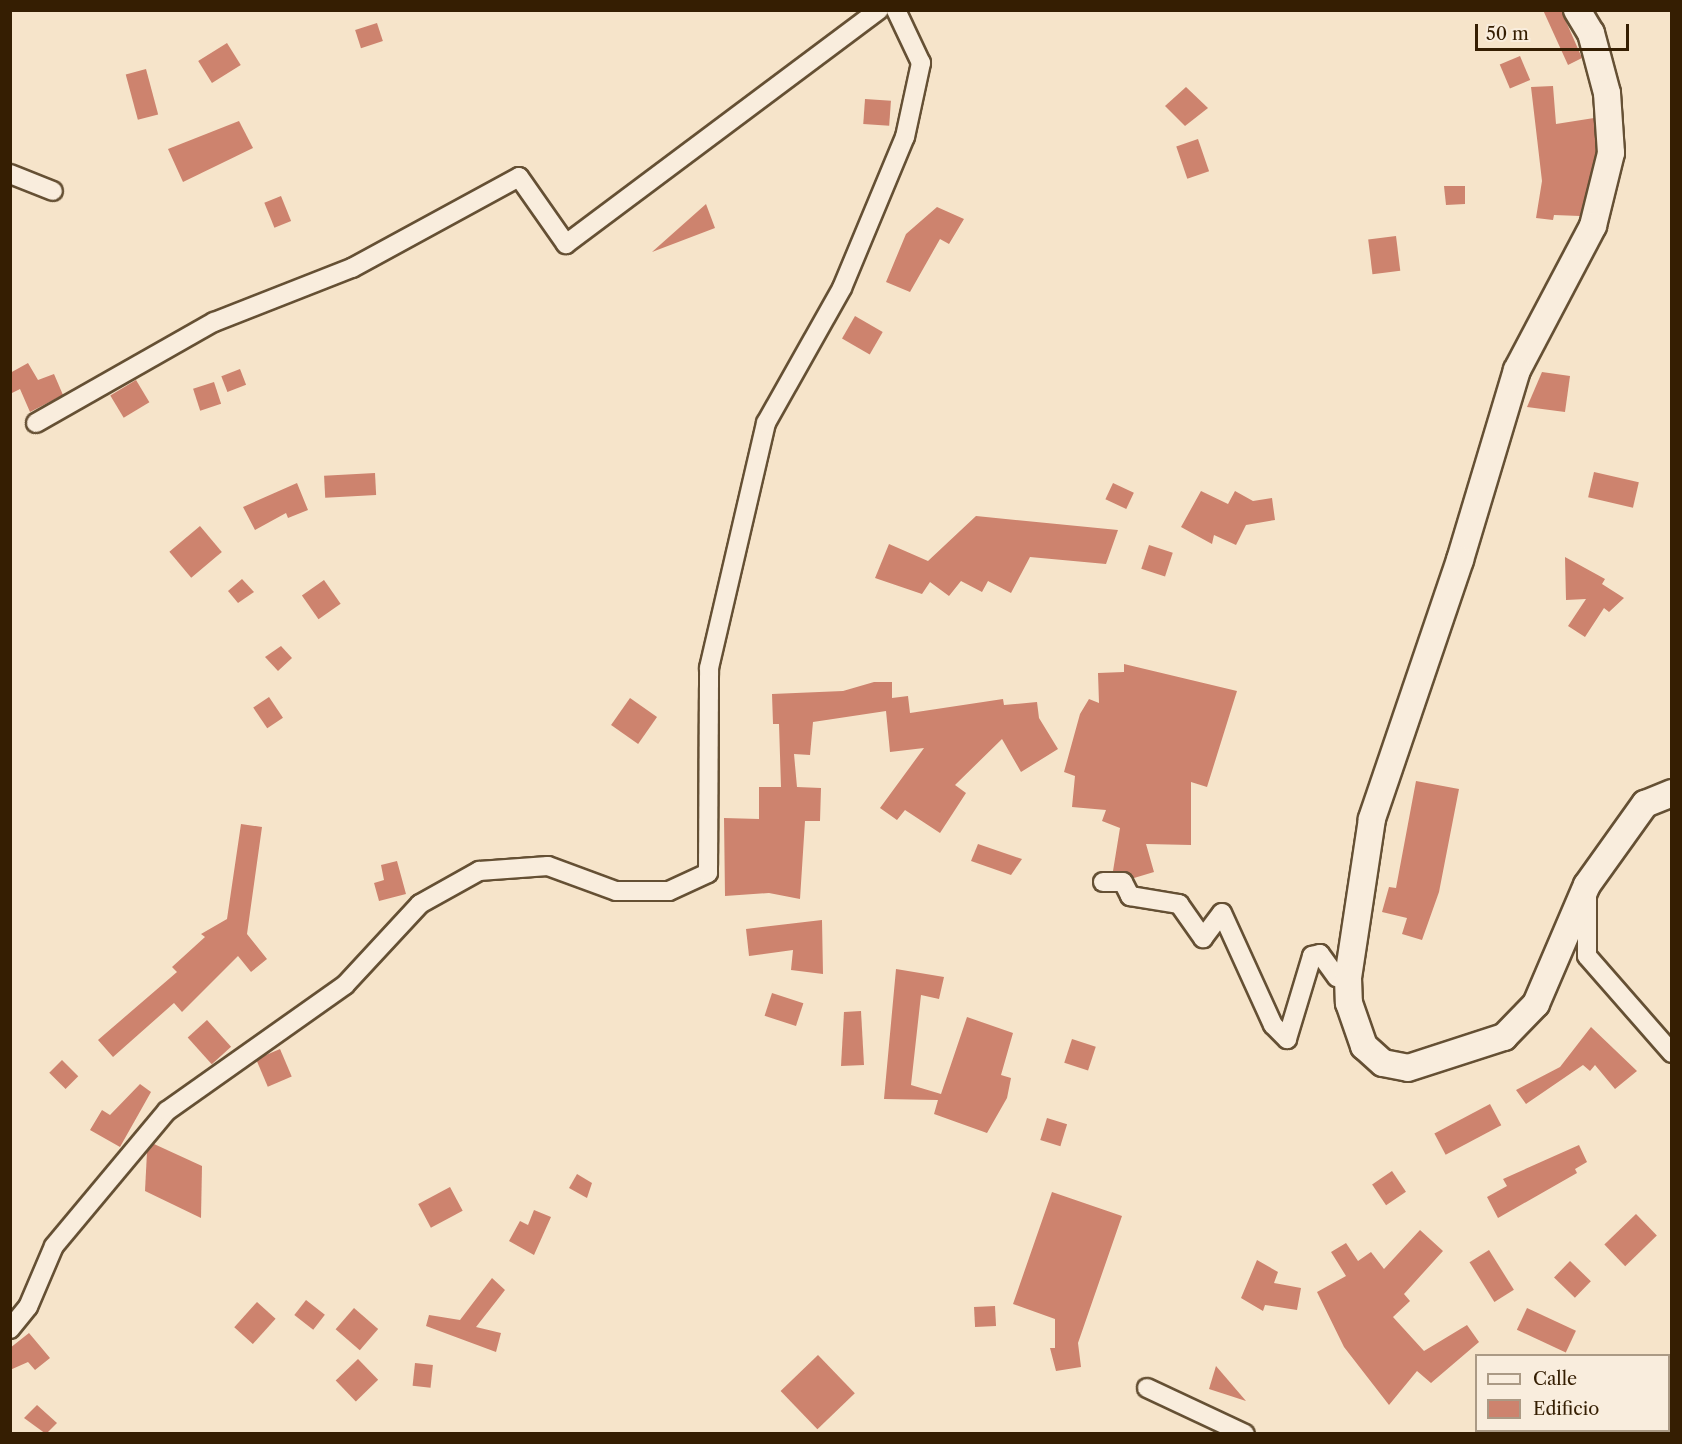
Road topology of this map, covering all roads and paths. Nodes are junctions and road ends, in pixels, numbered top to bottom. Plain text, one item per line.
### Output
1 (879, 10) edge
2 (896, 10) edge
3 (1577, 10) edge
4 (10, 174) edge
5 (53, 191) dead end
6 (36, 423) dead end
7 (1671, 793) edge
8 (1103, 882) dead end
9 (1587, 885) junction
10 (1348, 978) junction
11 (1671, 1053) edge
12 (10, 1329) edge
13 (1147, 1388) dead end
14 (1245, 1434) edge

1 - 6 street
2 - 12 street
3 - 10 street
4 - 5 street
7 - 9 street
8 - 10 street
9 - 10 street
9 - 11 street
13 - 14 street

